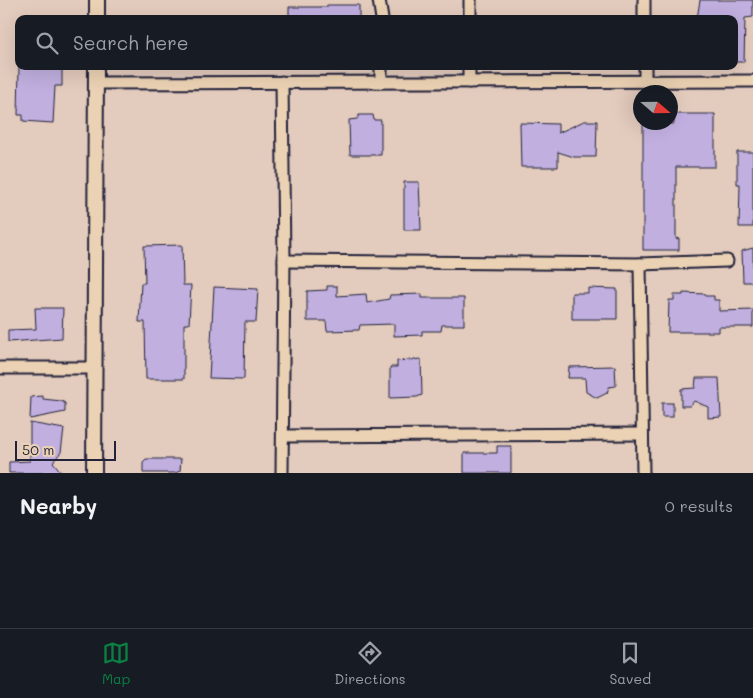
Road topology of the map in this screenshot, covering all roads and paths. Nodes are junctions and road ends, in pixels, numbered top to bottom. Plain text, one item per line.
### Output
1 (97, 0) edge
2 (379, 0) edge
3 (470, 0) edge
4 (644, 0) edge
5 (97, 15) edge
6 (381, 15) edge
7 (470, 15) edge
8 (644, 15) edge
9 (96, 70) edge
10 (381, 70) edge
11 (469, 70) edge
12 (645, 70) edge
13 (645, 81) junction
14 (753, 81) edge
15 (282, 82) junction
16 (381, 82) junction
17 (469, 82) junction
18 (96, 83) junction
19 (727, 260) dead end
20 (284, 261) junction
21 (640, 264) junction
22 (0, 368) edge
23 (95, 368) junction
24 (642, 434) junction
25 (283, 436) junction
26 (94, 473) edge
27 (282, 473) edge
28 (642, 473) edge

1 - 5 street
2 - 6 street
3 - 7 street
4 - 8 street
9 - 18 street
10 - 16 street
11 - 17 street
12 - 13 street
13 - 14 street
13 - 17 street
15 - 16 street
15 - 18 street
15 - 20 street
16 - 17 street
18 - 23 street
19 - 21 street
20 - 21 street
20 - 25 street
21 - 24 street
22 - 23 street
23 - 26 street
24 - 25 street
24 - 28 street
25 - 27 street

